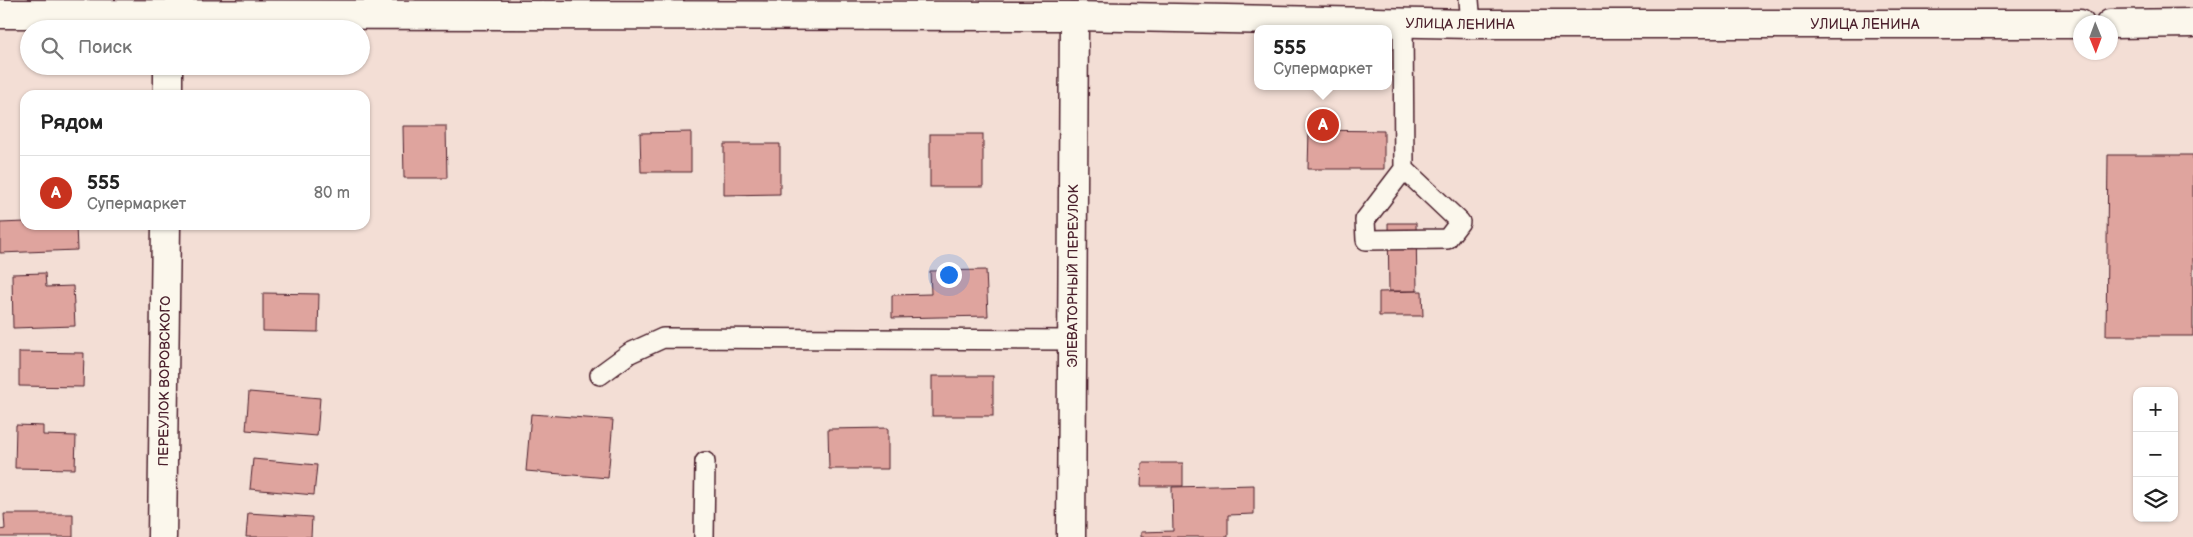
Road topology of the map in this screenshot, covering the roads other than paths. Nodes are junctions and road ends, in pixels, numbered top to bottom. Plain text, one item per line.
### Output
1 (1128, 8) edge
2 (1470, 12) edge
3 (0, 14) edge
4 (1074, 16) junction
5 (145, 20) edge
6 (350, 20) edge
7 (1403, 23) junction
8 (2193, 23) edge
9 (2073, 24) edge
10 (2118, 24) edge
11 (168, 75) edge
12 (168, 90) edge
13 (1404, 169) junction
14 (166, 230) edge
15 (1072, 340) junction
16 (600, 375) dead end
17 (705, 462) dead end
18 (162, 537) edge
19 (704, 537) edge
20 (1071, 537) edge

1 - 4 main road, УЛИЦА ЛЕНИНА
1 - 7 main road, УЛИЦА ЛЕНИНА
2 - 7 main road, УЛИЦА ЛЕНИНА
2 - 9 main road, УЛИЦА ЛЕНИНА
3 - 5 main road, УЛИЦА ЛЕНИНА
4 - 6 main road, УЛИЦА ЛЕНИНА
4 - 15 main road, ЭЛЕВАТОРНЫЙ ПЕРЕУЛОК
7 - 13 lane
8 - 10 main road
11 - 12 main road
13 - 13 lane
14 - 18 main road, ПЕРЕУЛОК ВОРОВСКОГО
15 - 16 lane
15 - 20 main road, ЭЛЕВАТОРНЫЙ ПЕРЕУЛОК
17 - 19 lane

